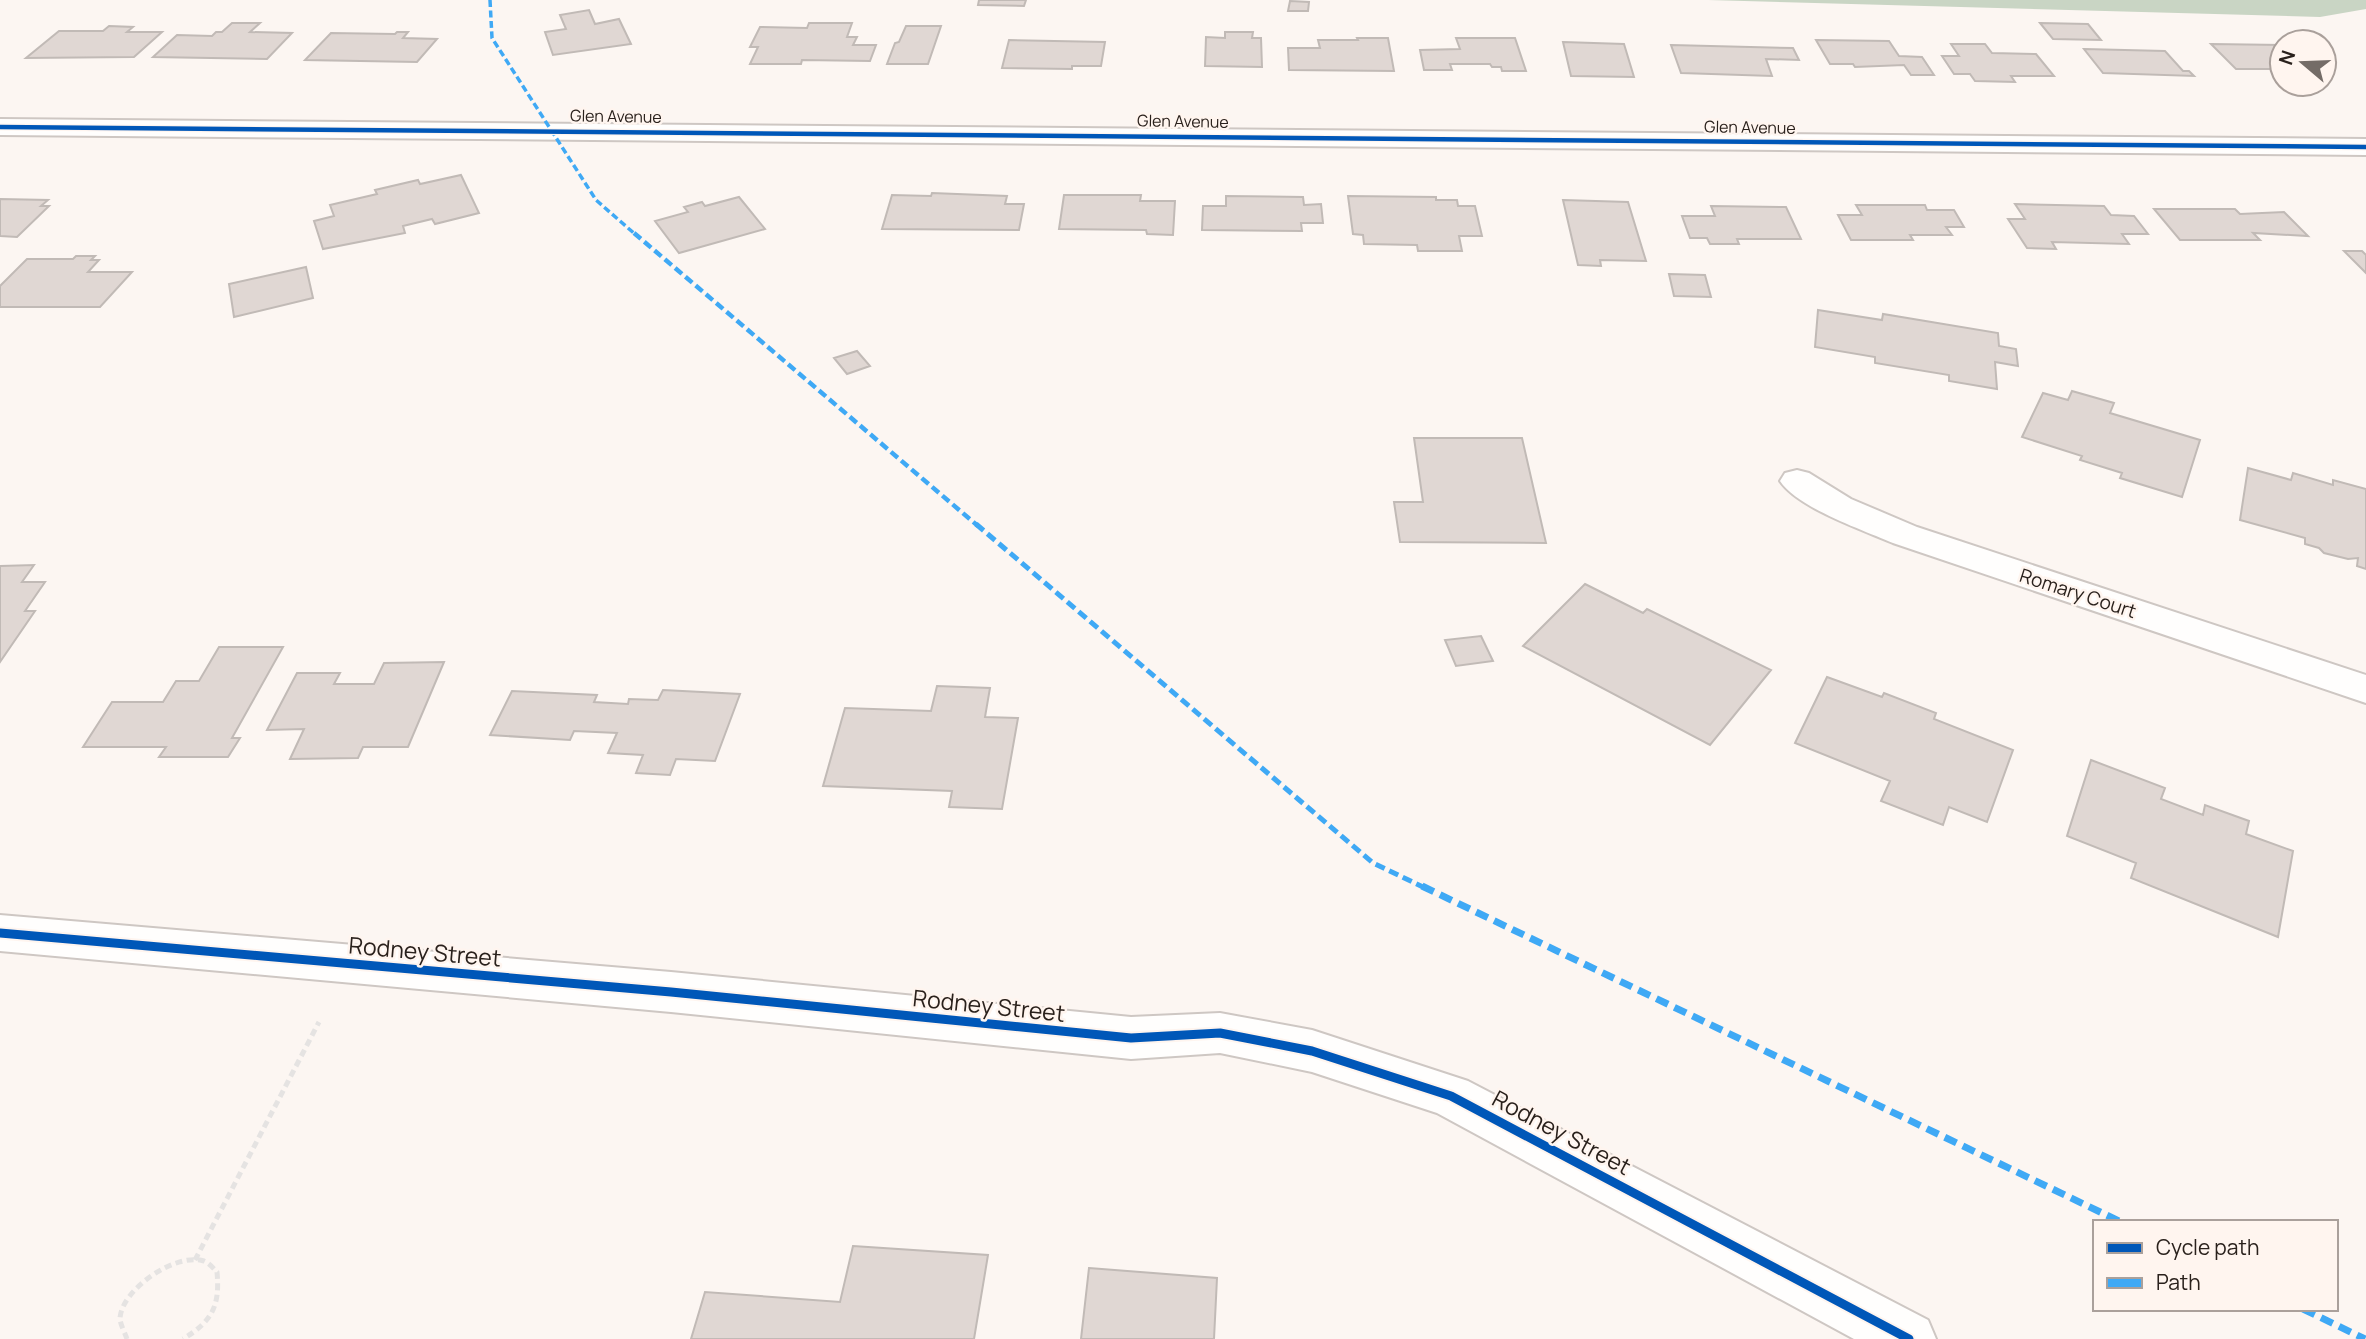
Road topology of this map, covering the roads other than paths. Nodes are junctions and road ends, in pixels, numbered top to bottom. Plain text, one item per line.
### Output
1 (0, 127) edge
2 (2366, 147) edge
3 (1797, 481) dead end
4 (2366, 689) edge
5 (0, 933) edge
6 (1909, 1339) edge

1 - 2 street, Glen Avenue
3 - 4 street, Romary Court
5 - 6 street, Rodney Street

